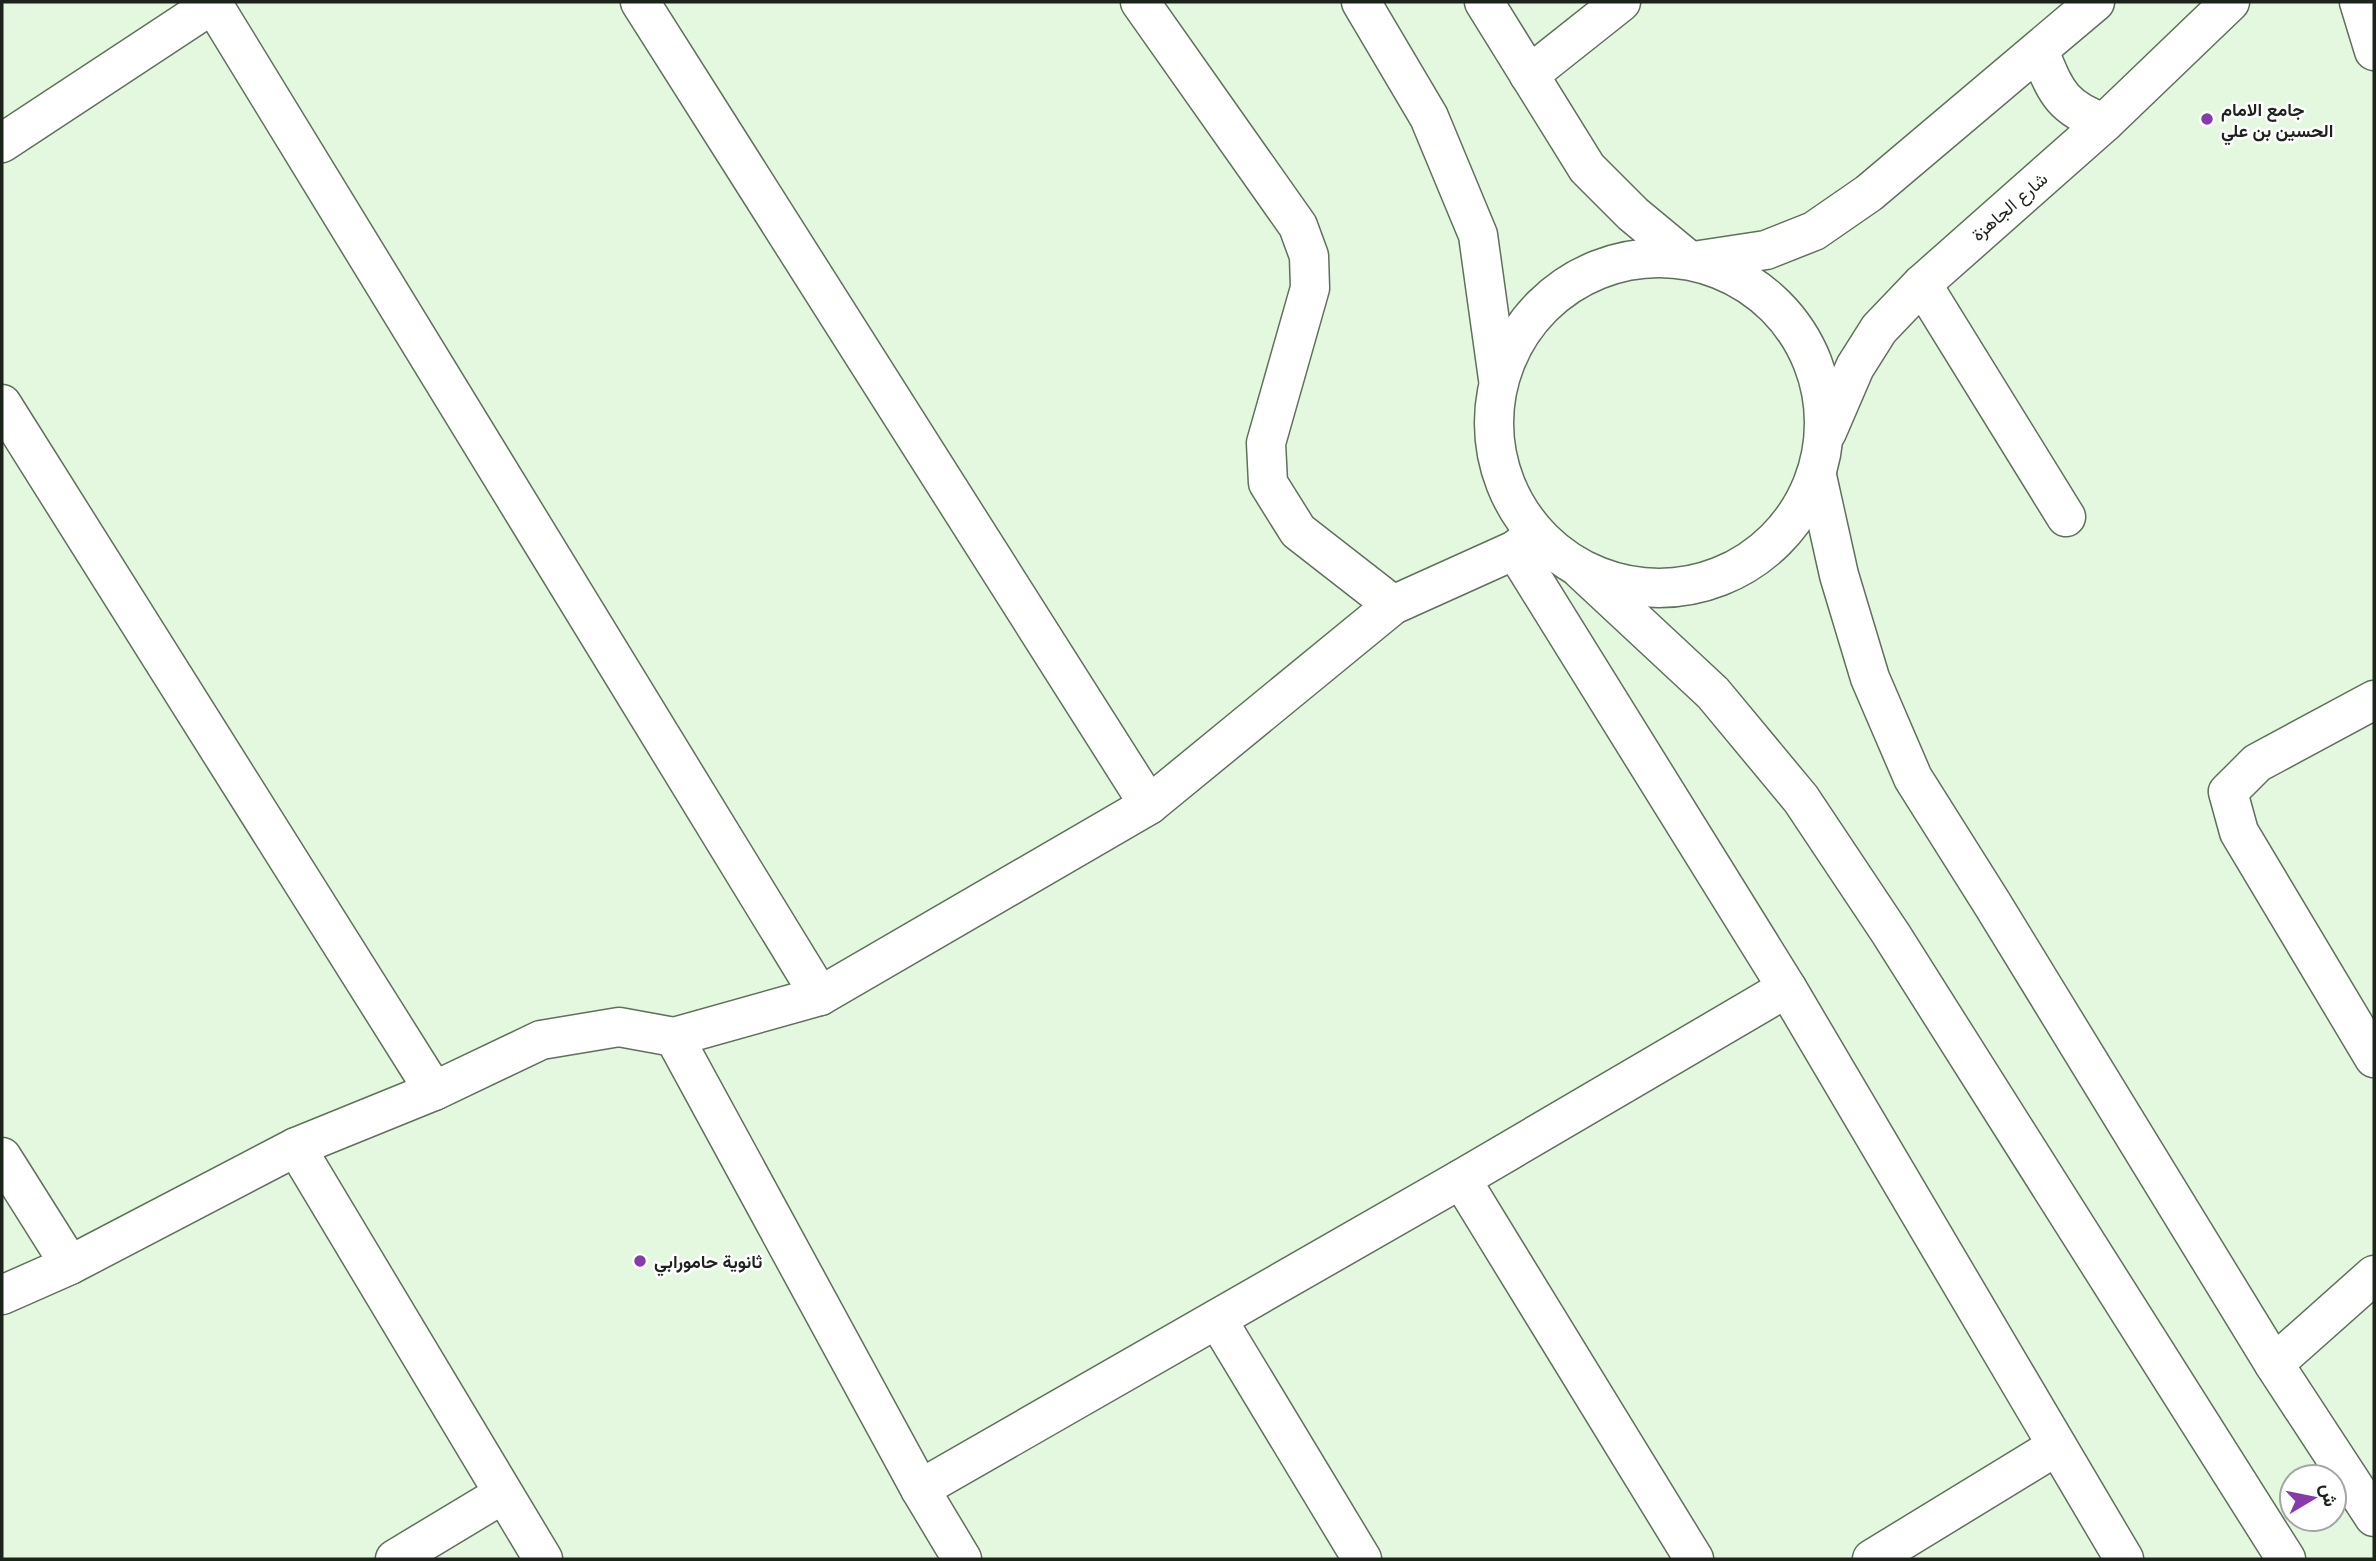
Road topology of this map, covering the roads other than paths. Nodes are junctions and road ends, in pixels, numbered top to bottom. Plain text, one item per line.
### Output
1 (640, 2) edge
2 (1140, 2) edge
3 (1361, 2) edge
4 (1484, 2) edge
5 (1621, 2) edge
6 (2095, 2) edge
7 (2230, 2) edge
8 (2359, 2) edge
9 (214, 3) edge
10 (2039, 51) junction
11 (2374, 51) edge
12 (1530, 75) junction
13 (2104, 123) junction
14 (2, 143) edge
15 (1693, 259) junction
16 (1922, 284) junction
17 (1498, 379) junction
18 (2, 404) edge
19 (1824, 437) junction
20 (1817, 476) junction
21 (2066, 517) dead end
22 (1525, 542) junction
23 (1581, 570) junction
24 (1393, 604) junction
25 (2374, 700) edge
26 (1149, 805) junction
27 (1787, 988) junction
28 (820, 996) junction
29 (674, 1037) junction
30 (2374, 1058) edge
31 (433, 1091) junction
32 (296, 1147) junction
33 (2, 1157) edge
34 (1461, 1179) junction
35 (70, 1265) junction
36 (2374, 1275) edge
37 (2, 1295) edge
38 (1217, 1319) junction
39 (2274, 1364) junction
40 (2057, 1446) junction
41 (920, 1489) junction
42 (503, 1494) junction
43 (2374, 1517) edge
44 (395, 1559) edge
45 (543, 1559) edge
46 (962, 1559) edge
47 (1362, 1559) edge
48 (1694, 1559) edge
49 (1872, 1559) edge
50 (2124, 1559) edge
51 (2287, 1559) edge

1 - 26 street
2 - 24 street
3 - 17 street
4 - 12 street
5 - 12 street
6 - 10 street
7 - 13 street, شارع الجاهزة
8 - 11 street
9 - 14 street
9 - 28 street
10 - 13 street
10 - 15 street
12 - 15 street
13 - 16 street, شارع الجاهزة
15 - 17 street
15 - 19 street
16 - 19 street, شارع الجاهزة
16 - 21 street
17 - 22 street
18 - 31 street
19 - 20 street
20 - 23 street
20 - 39 street
22 - 23 street
22 - 24 street
22 - 27 street
23 - 51 street
24 - 26 street
25 - 30 street
26 - 28 street
27 - 34 street
27 - 40 street
28 - 29 street
29 - 31 street
29 - 41 street
31 - 32 street
32 - 35 street
32 - 42 street
33 - 35 street
34 - 38 street
34 - 48 street
35 - 37 street
36 - 39 street
38 - 41 street
38 - 47 street
39 - 43 street
40 - 49 street
40 - 50 street
41 - 46 street
42 - 44 street
42 - 45 street

